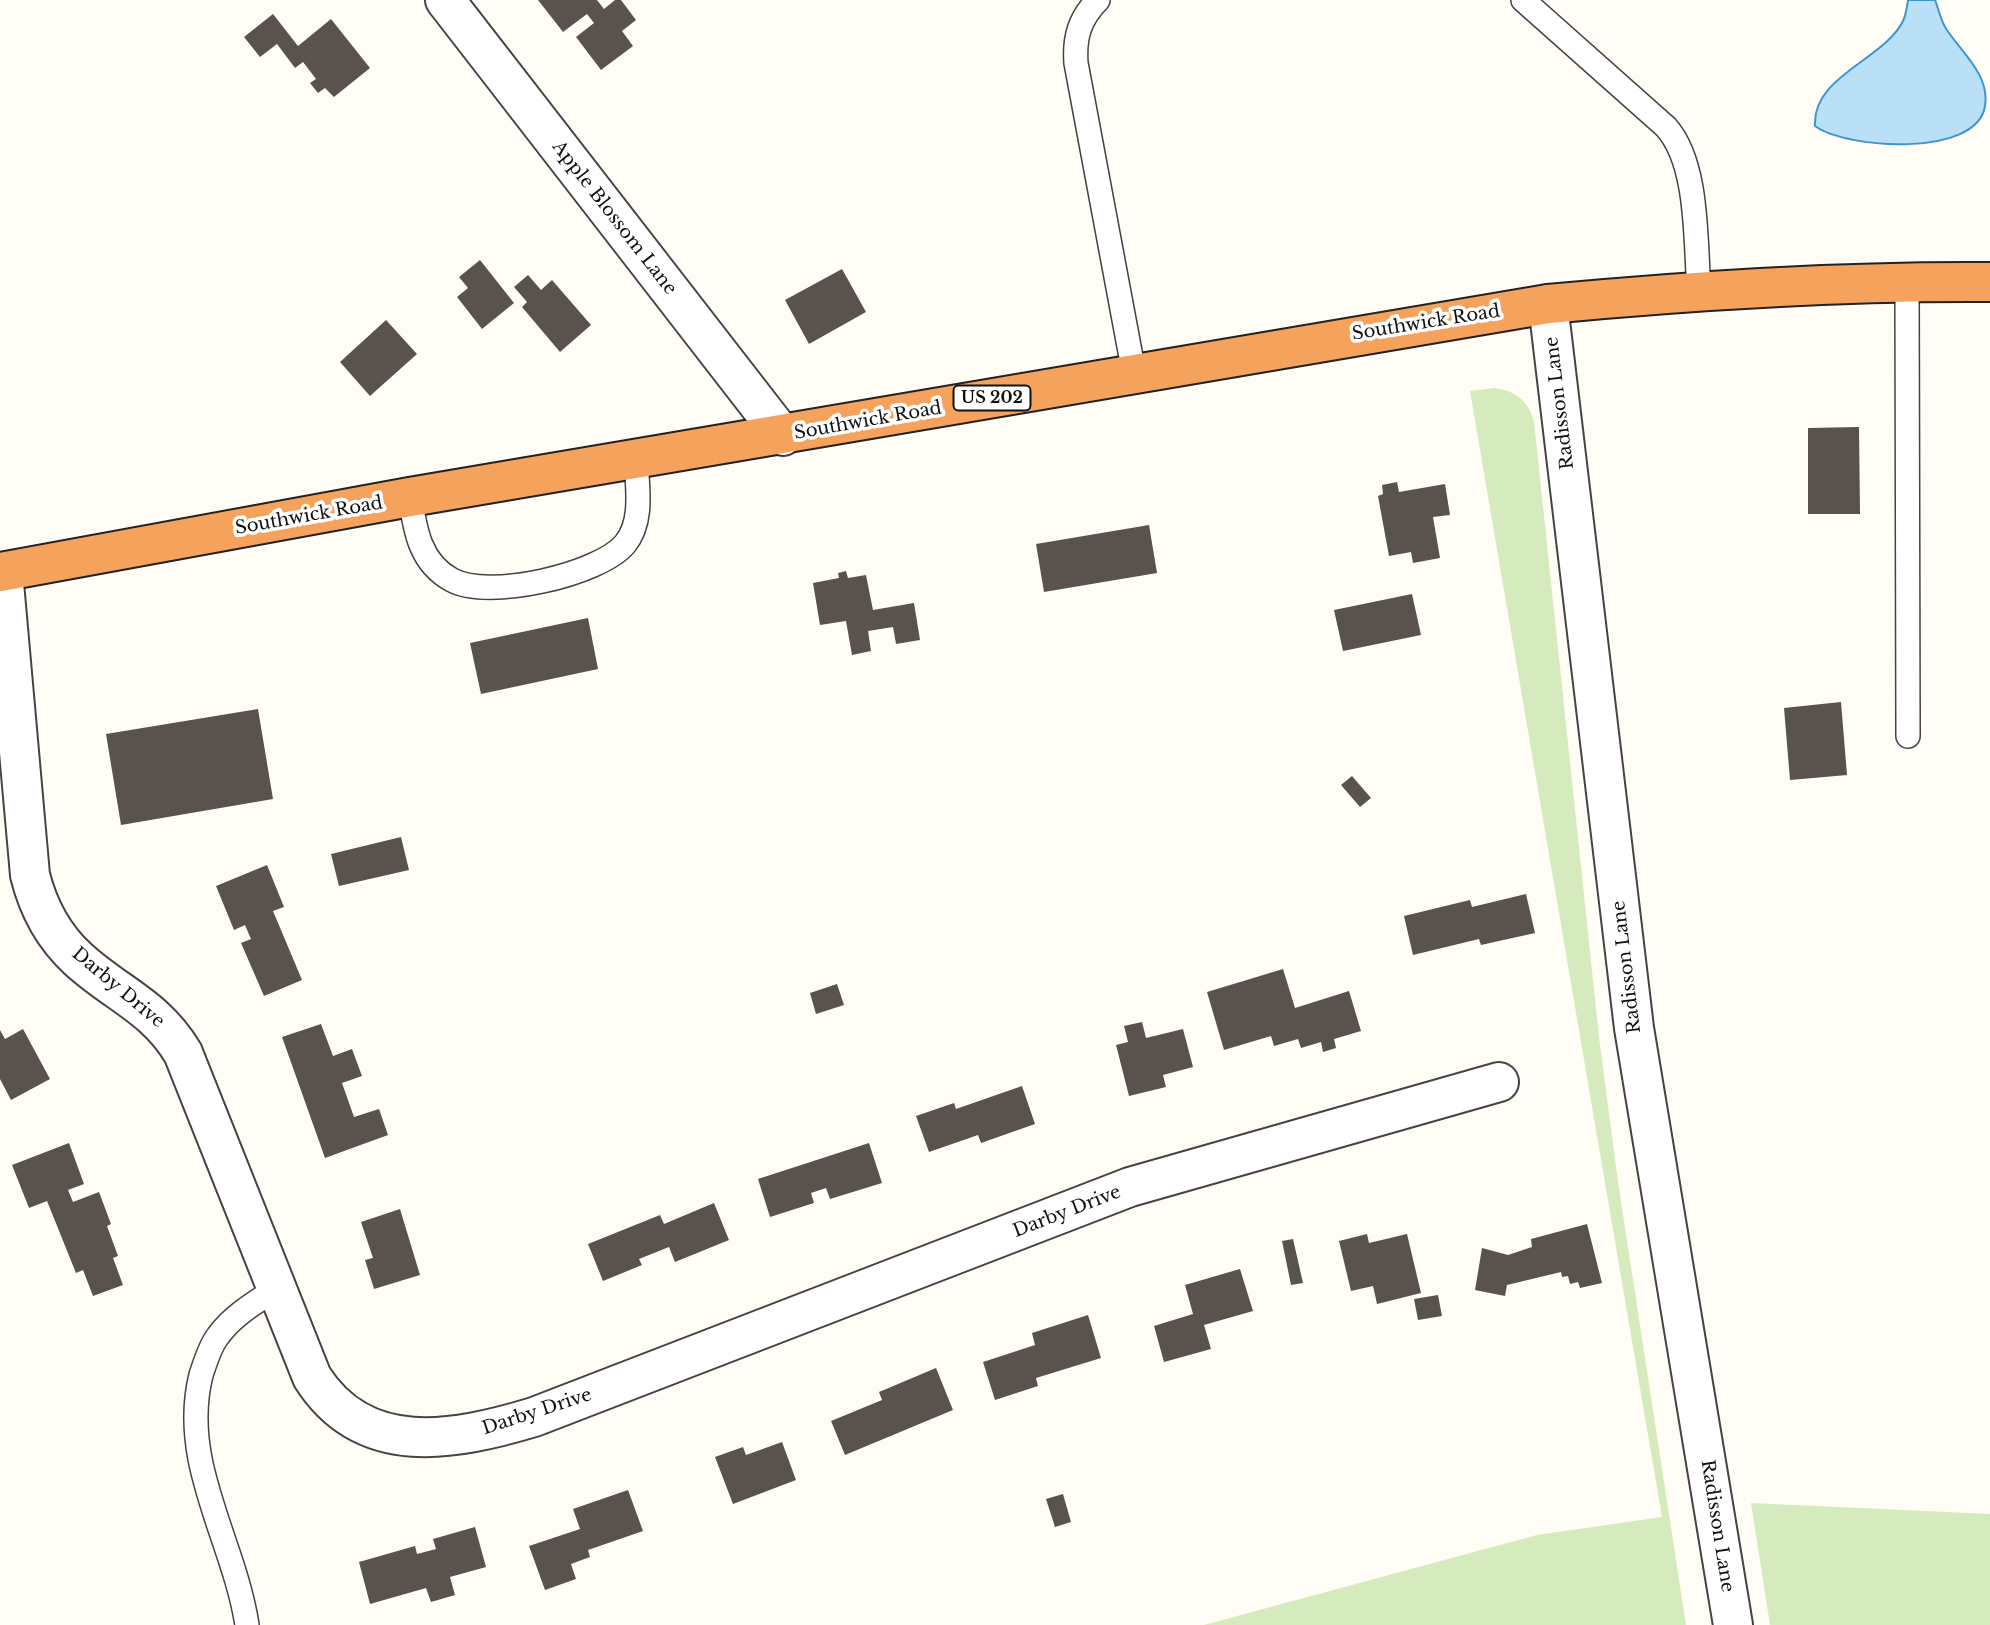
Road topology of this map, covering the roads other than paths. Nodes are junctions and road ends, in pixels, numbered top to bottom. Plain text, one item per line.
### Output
1 (444, 0) edge
2 (1098, 0) edge
3 (1523, 0) edge
4 (1907, 282) junction
5 (1990, 282) edge
6 (1699, 289) junction
7 (1548, 304) junction
8 (1134, 373) junction
9 (783, 436) junction
10 (636, 460) junction
11 (410, 497) junction
12 (1, 572) edge
13 (1908, 736) dead end
14 (1499, 1082) dead end
15 (276, 1289) junction
16 (247, 1625) edge
17 (1733, 1625) edge

1 - 9 street, Apple Blossom Lane
2 - 8 lane
3 - 6 lane
4 - 5 highway, Southwick Road / US 202
4 - 6 highway, Southwick Road / US 202
4 - 13 lane
6 - 7 highway, Southwick Road / US 202
7 - 8 highway, Southwick Road / US 202
7 - 17 street, Radisson Lane
8 - 9 highway, Southwick Road / US 202
9 - 10 highway, Southwick Road / US 202
10 - 11 highway, Southwick Road / US 202
10 - 11 lane
11 - 12 highway, Southwick Road / US 202
12 - 15 street, Darby Drive
14 - 15 street, Darby Drive
15 - 16 lane

